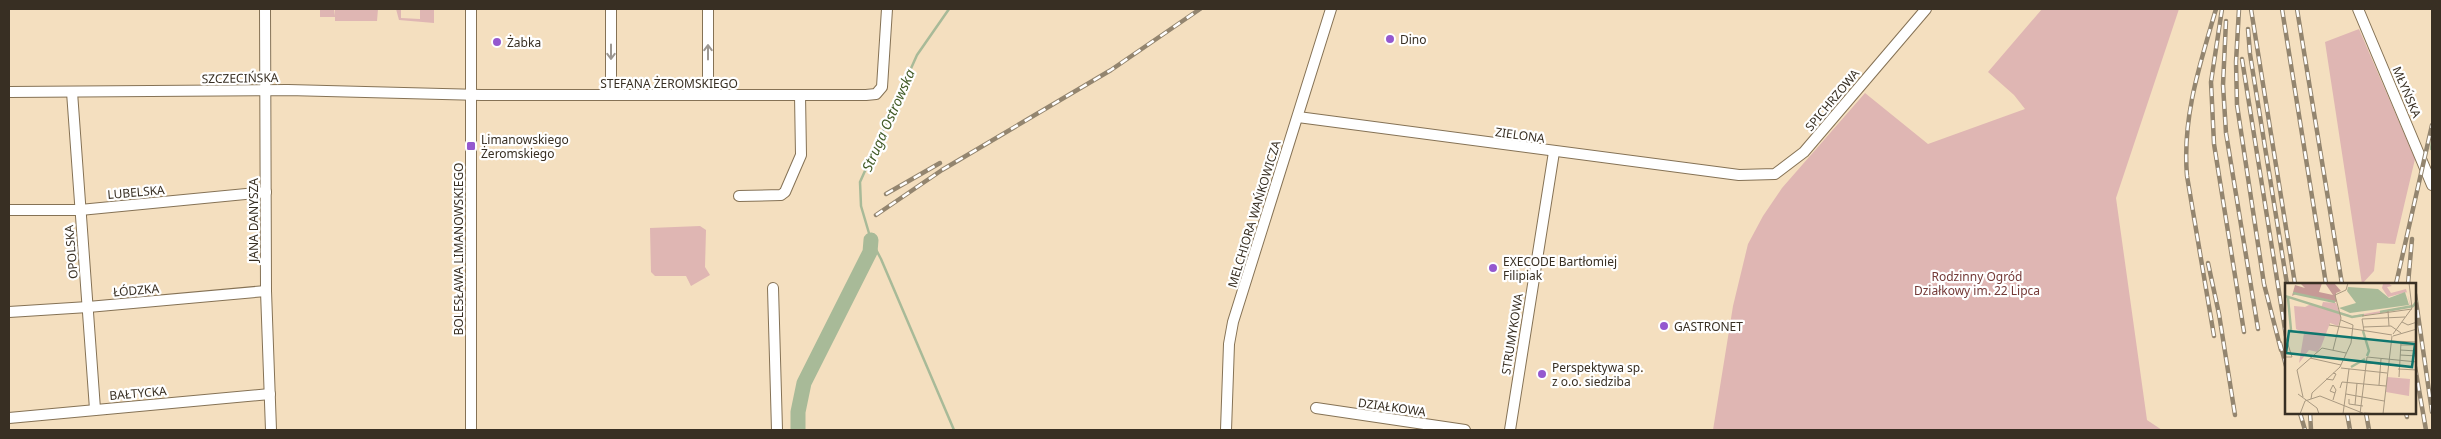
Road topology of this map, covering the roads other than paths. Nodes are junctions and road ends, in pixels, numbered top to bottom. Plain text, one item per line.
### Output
1 (265, 9) edge
2 (471, 9) edge
3 (611, 9) edge
4 (708, 9) edge
5 (887, 9) edge
6 (1331, 9) edge
7 (1926, 9) edge
8 (2358, 9) edge
9 (266, 90) junction
10 (9, 92) edge
11 (72, 92) junction
12 (471, 94) junction
13 (800, 94) junction
14 (708, 95) junction
15 (611, 96) junction
16 (1298, 117) junction
17 (1554, 152) junction
18 (2429, 167) edge
19 (1739, 175) joint
20 (2432, 185) edge
21 (266, 192) junction
22 (739, 196) dead end
23 (9, 210) edge
24 (80, 210) junction
25 (773, 288) dead end
26 (266, 291) junction
27 (88, 307) junction
28 (9, 312) edge
29 (270, 394) junction
30 (1316, 408) dead end
31 (95, 409) junction
32 (9, 418) edge
33 (271, 430) edge
34 (471, 430) edge
35 (777, 430) edge
36 (1226, 430) edge
37 (1465, 430) edge
38 (1510, 430) edge

1 - 9 street, JANA DANYSZA
2 - 12 street, BOLESŁAWA LIMANOWSKIEGO
3 -> 15 street
14 -> 4 street
5 - 13 street, STEFANA ŻEROMSKIEGO
6 - 16 street, MELCHIORA WAŃKOWICZA
7 - 19 street, SPICHRZOWA
8 - 18 street, MŁYŃSKA
9 - 11 street, SZCZECIŃSKA
9 - 12 street, SZCZECIŃSKA
9 - 21 street, JANA DANYSZA
10 - 11 street, SZCZECIŃSKA
11 - 24 street, OPOLSKA
12 - 15 street, STEFANA ŻEROMSKIEGO
12 - 34 street, BOLESŁAWA LIMANOWSKIEGO
13 - 14 street, STEFANA ŻEROMSKIEGO
13 - 22 street
14 - 15 street, STEFANA ŻEROMSKIEGO
16 - 17 street, ZIELONA
16 - 36 street, MELCHIORA WAŃKOWICZA
17 - 19 street, ZIELONA
17 - 38 street, STRUMYKOWA
18 - 20 street, MŁYŃSKA
21 - 24 street, LUBELSKA
21 - 26 street, JANA DANYSZA
23 - 24 street, LUBELSKA
24 - 27 street, OPOLSKA
25 - 35 street
26 - 27 street, ŁÓDZKA
26 - 29 street, JANA DANYSZA
27 - 28 street, ŁÓDZKA
27 - 31 street, OPOLSKA
29 - 31 street, BAŁTYCKA
29 - 33 street, JANA DANYSZA
30 - 37 street, DZIAŁKOWA
31 - 32 street, BAŁTYCKA

